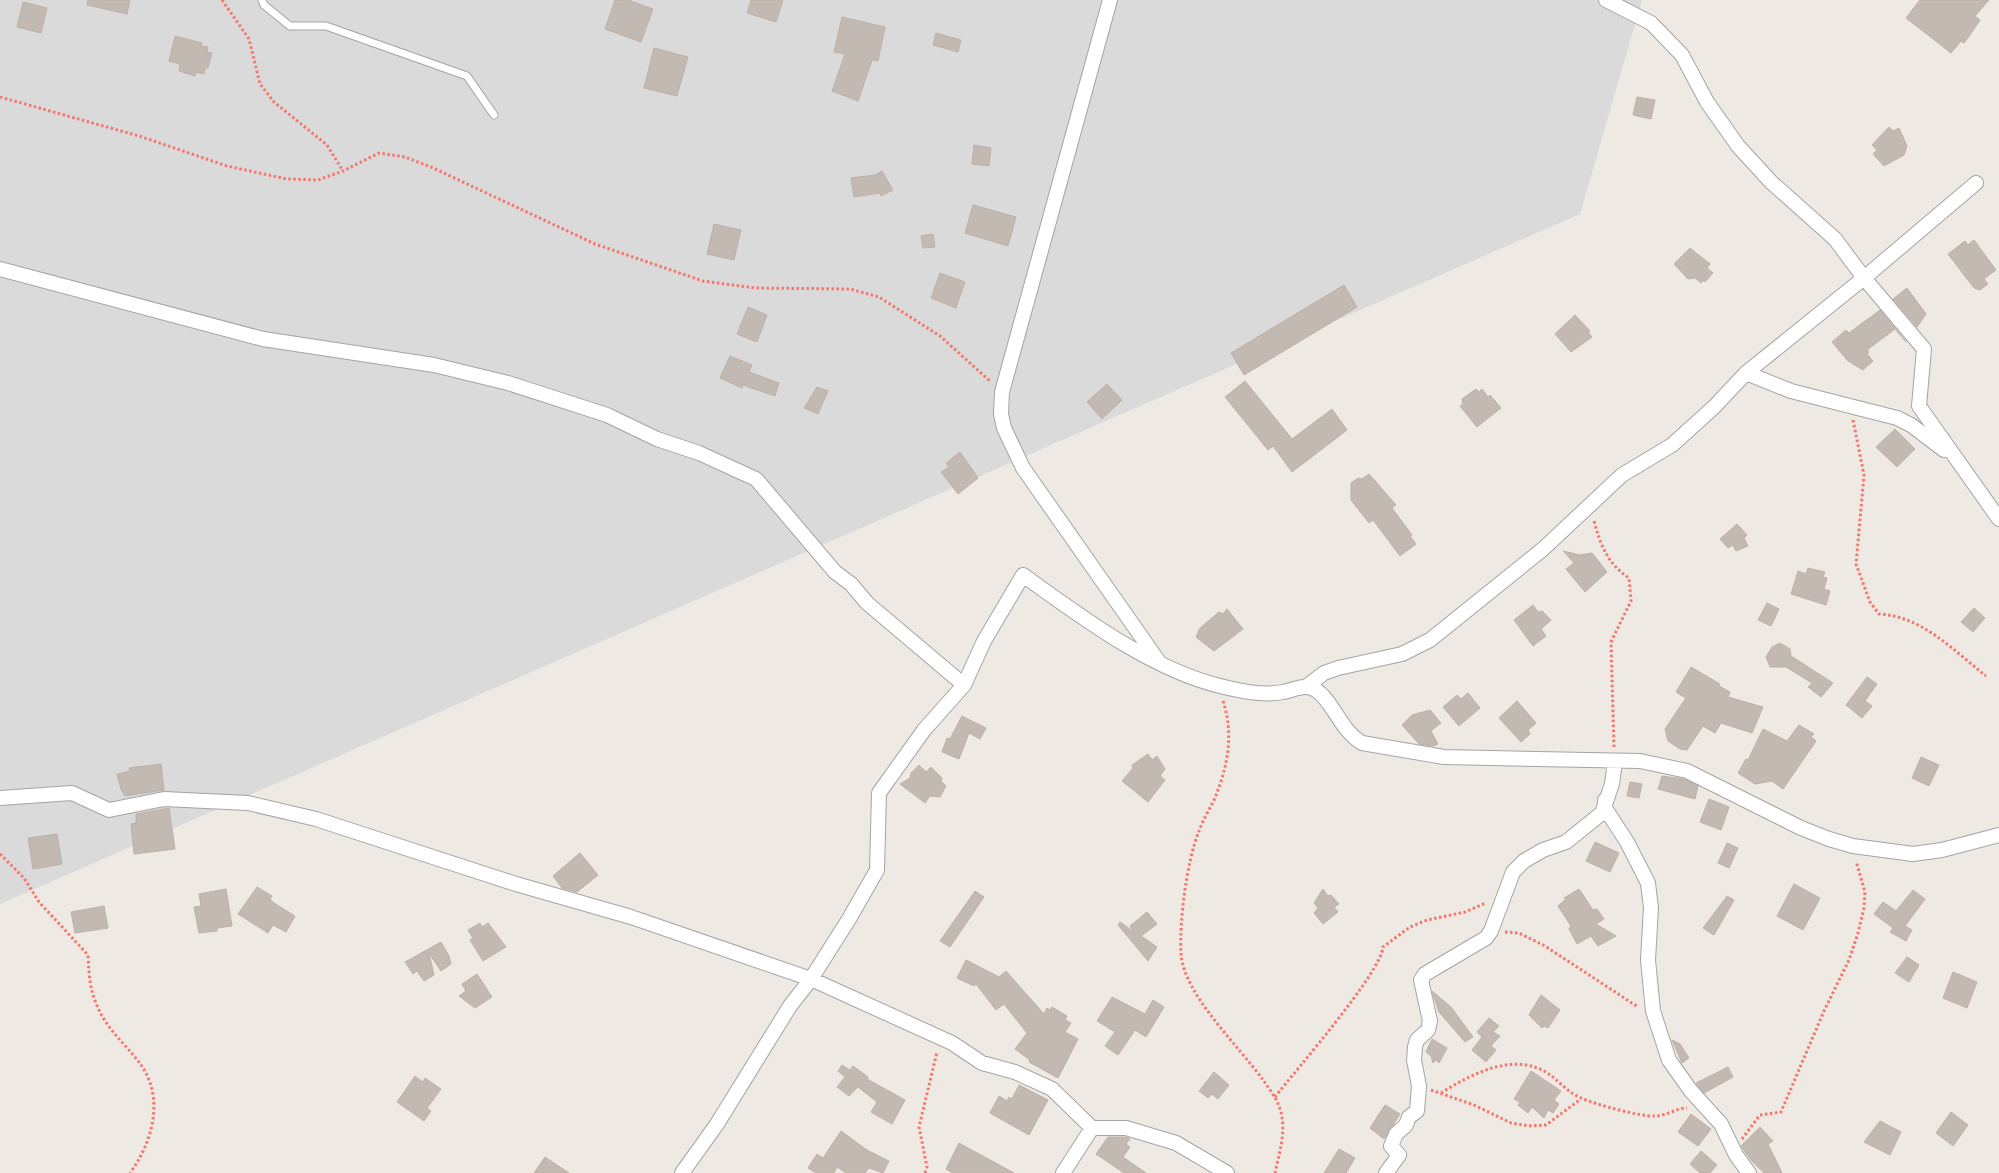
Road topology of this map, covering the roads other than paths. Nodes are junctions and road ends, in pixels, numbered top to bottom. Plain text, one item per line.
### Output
1 (262, 0) edge
2 (1110, 0) edge
3 (1606, 0) edge
4 (494, 116) dead end
5 (1976, 183) dead end
6 (0, 269) edge
7 (1864, 278) junction
8 (1746, 373) junction
9 (1957, 462) junction
10 (1999, 520) edge
11 (1161, 664) junction
12 (964, 685) junction
13 (1307, 686) junction
14 (1615, 762) junction
15 (0, 798) edge
16 (1605, 799) junction
17 (1999, 835) edge
18 (811, 979) junction
19 (1092, 1128) junction
20 (682, 1173) edge
21 (1063, 1173) edge
22 (1227, 1173) edge
23 (1386, 1173) edge
24 (1749, 1173) edge

1 - 4 lane
2 - 11 street
3 - 7 street
5 - 7 street
6 - 12 street
7 - 8 street
7 - 9 street
8 - 9 street
8 - 13 street
9 - 10 street
11 - 12 street
11 - 13 street
12 - 18 street
13 - 14 street
14 - 16 street
14 - 17 street
15 - 18 street
16 - 23 street
16 - 24 street
18 - 19 street
18 - 20 street
19 - 21 street
19 - 22 street

